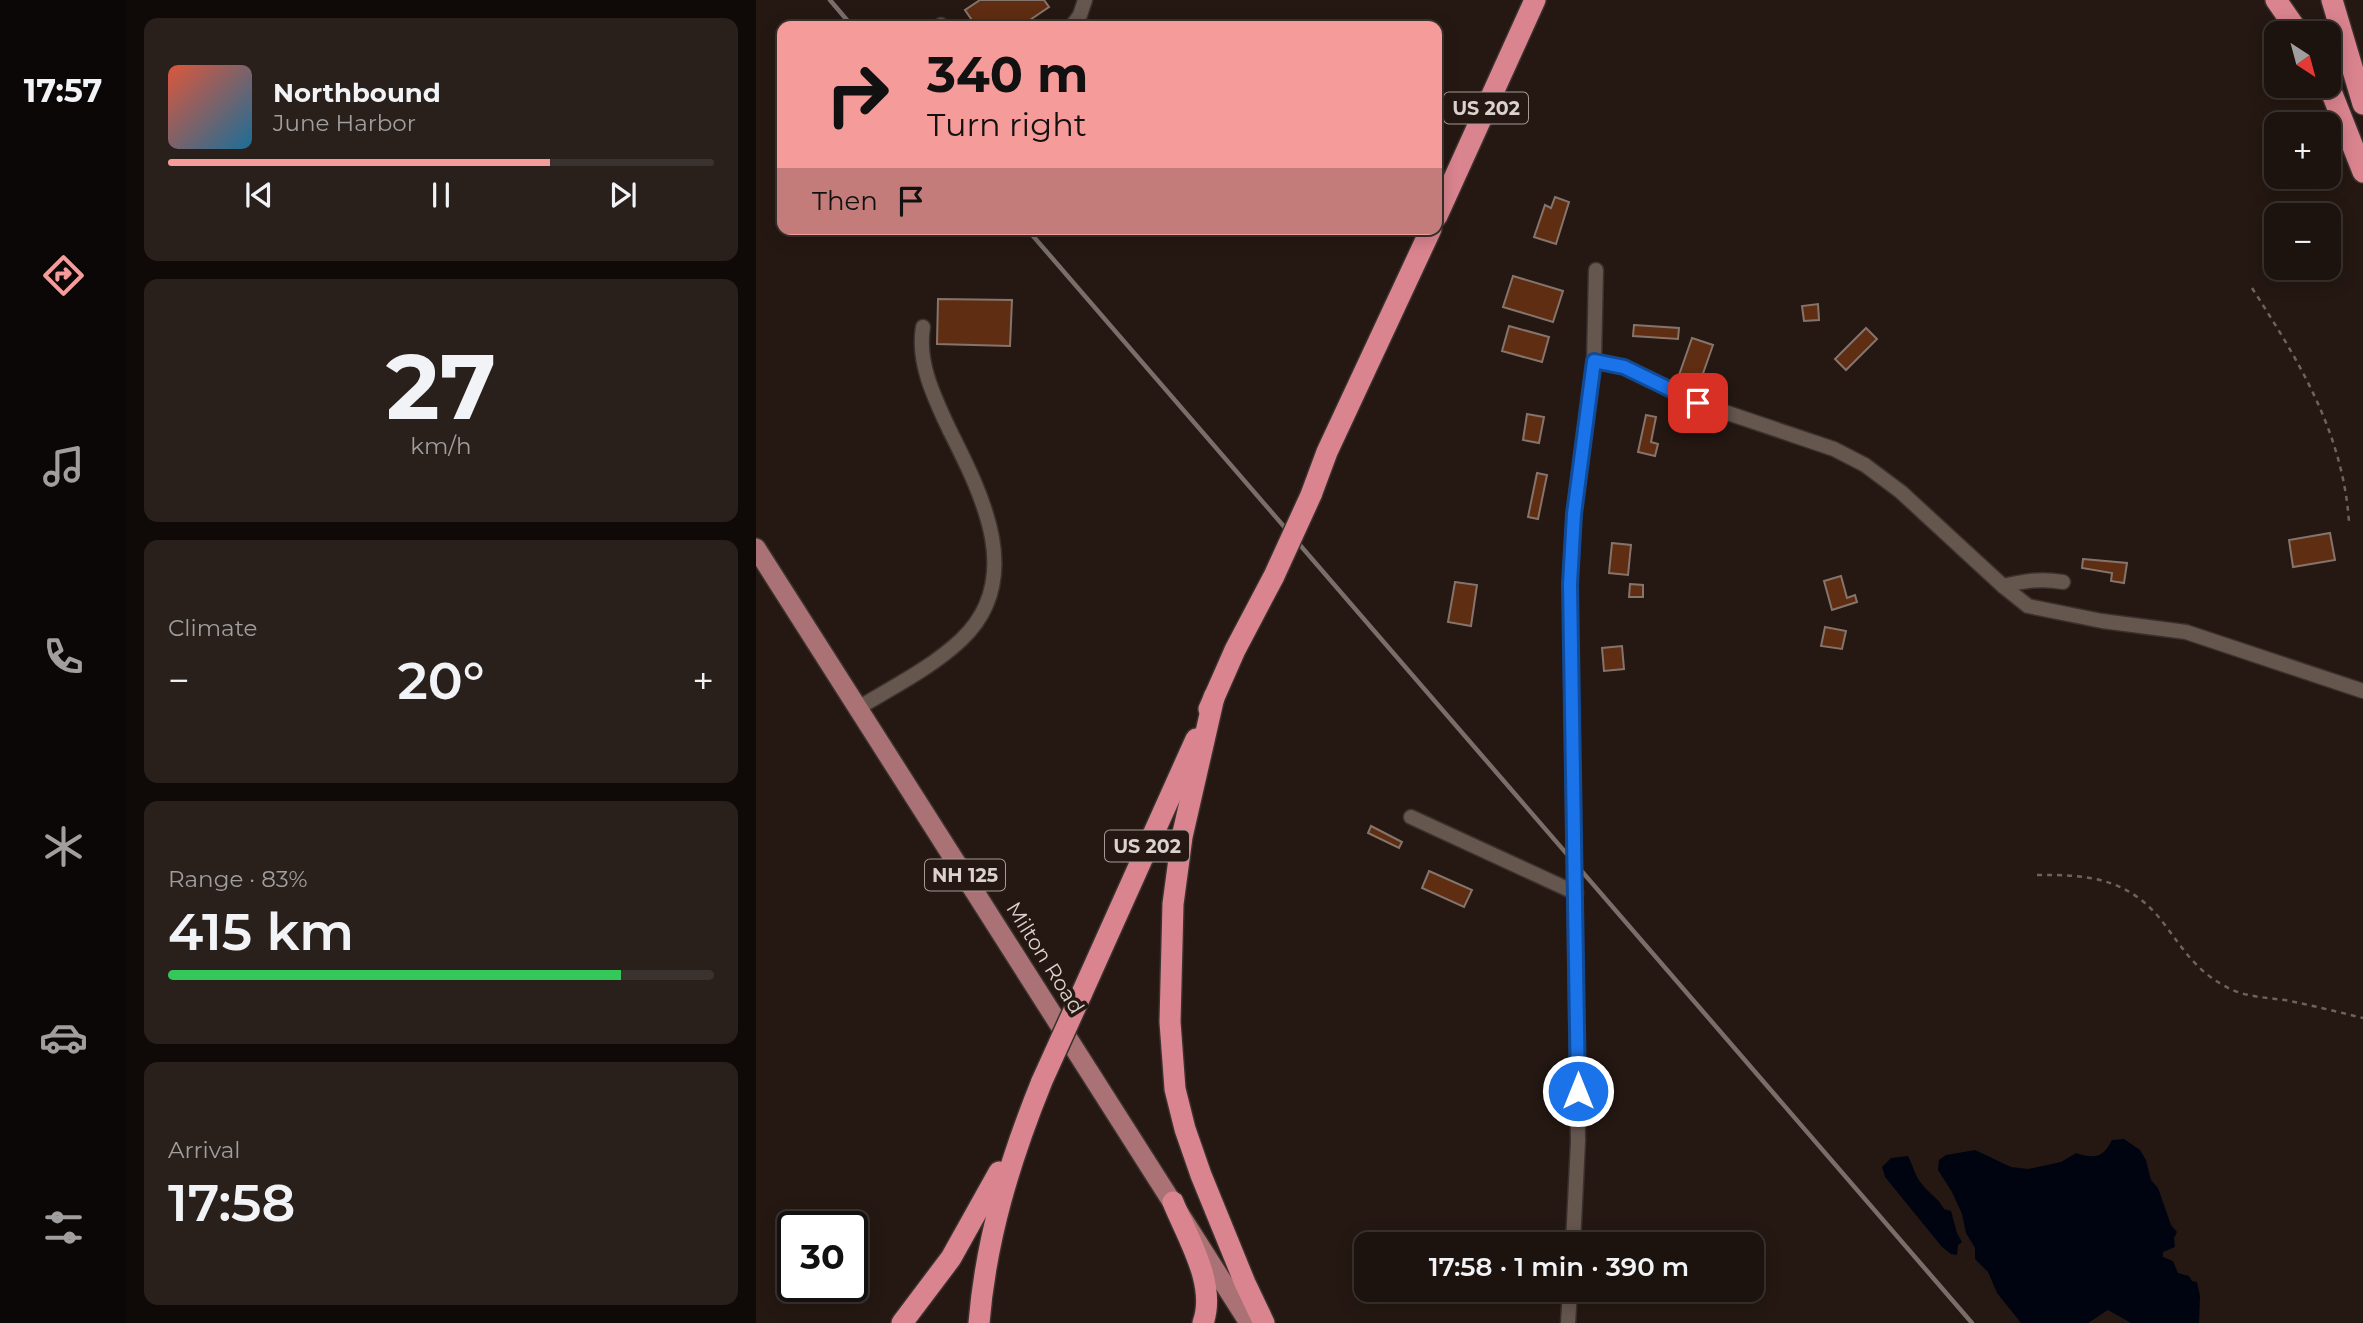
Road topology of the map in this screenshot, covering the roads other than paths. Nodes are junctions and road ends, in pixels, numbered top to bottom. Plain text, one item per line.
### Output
1 (1085, 0) edge
2 (1535, 0) edge
3 (2276, 0) edge
4 (2332, 0) edge
5 (1076, 21) edge
6 (2291, 21) edge
7 (2334, 98) edge
8 (2363, 104) edge
9 (2363, 172) edge
10 (1442, 205) edge
11 (1428, 235) edge
12 (1596, 270) dead end
13 (923, 327) dead end
14 (1594, 361) junction
15 (756, 548) edge
16 (2063, 582) dead end
17 (2003, 586) junction
18 (2363, 691) edge
19 (1214, 697) junction
20 (858, 708) junction
21 (1411, 817) dead end
22 (1576, 893) junction
23 (1021, 1134) junction
24 (1173, 1202) junction
25 (1574, 1232) edge
26 (1569, 1302) edge
27 (902, 1323) edge
28 (979, 1323) edge
29 (1203, 1323) edge
30 (1249, 1323) edge
31 (1264, 1323) edge
32 (1567, 1323) edge

1 - 5 street
2 - 10 highway, US 202
3 - 6 highway
4 - 8 highway
7 - 9 highway
11 - 19 highway, US 202, bridge
12 - 14 street
13 - 20 street
14 - 17 street
14 - 22 street
15 - 20 main road, Milton Road / NH 125
16 - 17 street
17 - 18 street
19 - 23 highway, US 202, bridge
19 - 31 highway
20 - 24 main road, Milton Road / NH 125
21 - 22 street
22 - 25 street
23 - 27 highway, US 202
23 - 28 highway, US 202
24 - 29 highway
24 - 30 main road, Milton Road / NH 125
26 - 32 street

